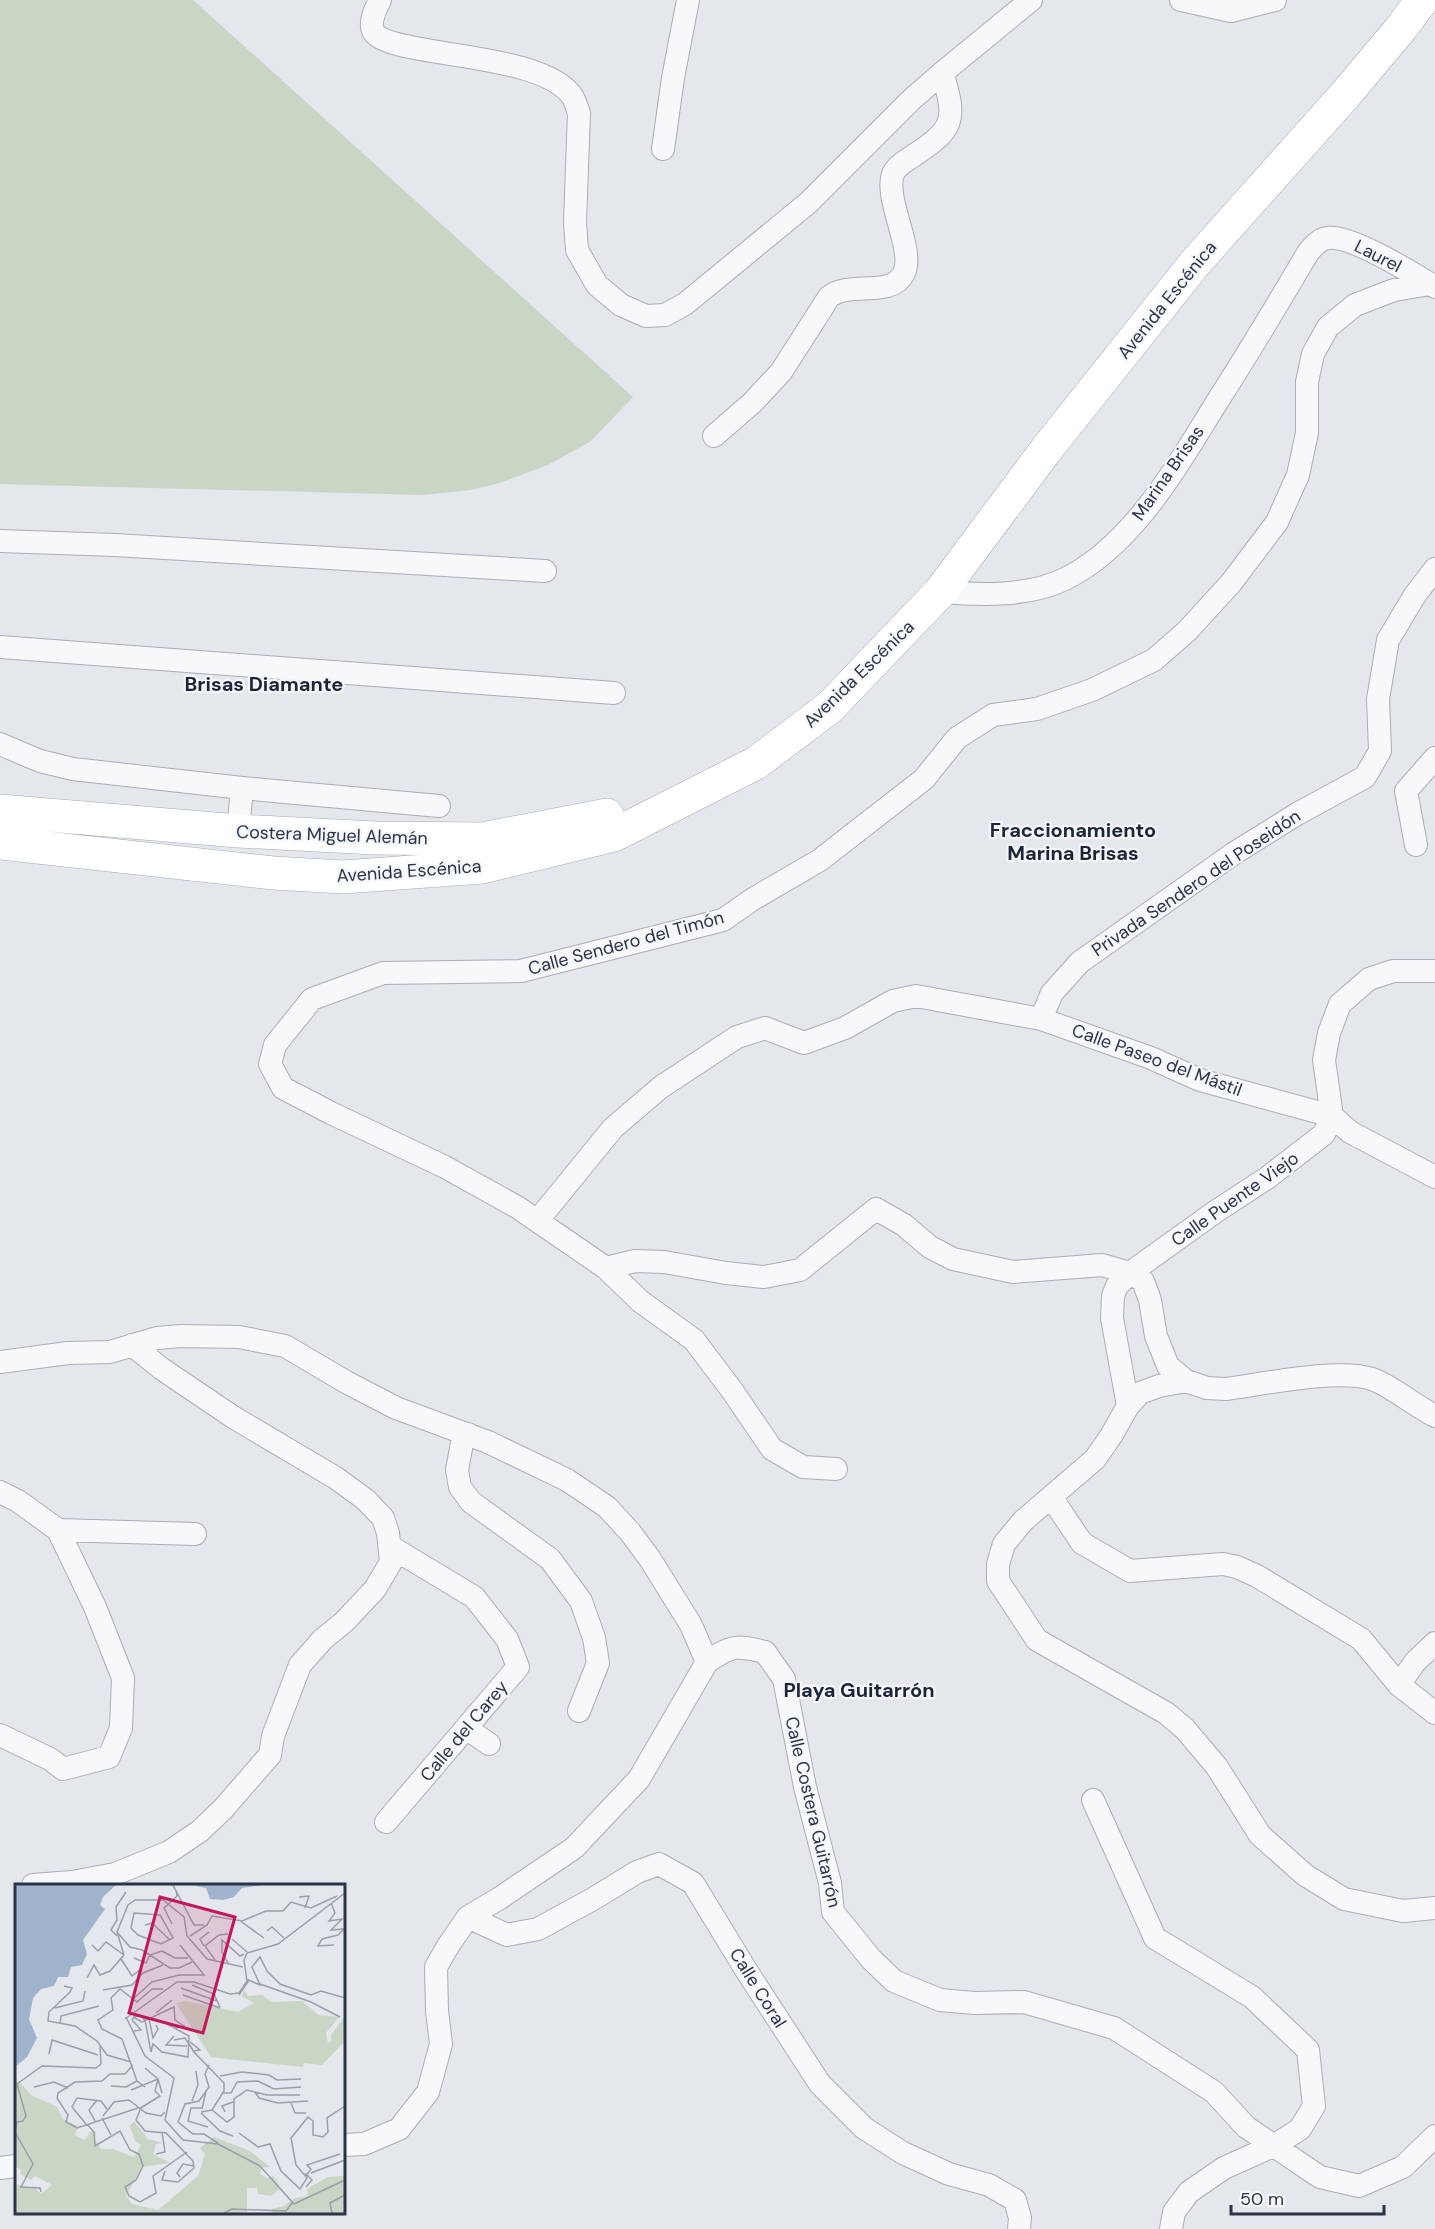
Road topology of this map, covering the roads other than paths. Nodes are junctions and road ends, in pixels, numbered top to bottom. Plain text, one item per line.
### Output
1 (380, 0) edge
2 (687, 0) edge
3 (1031, 0) edge
4 (1181, 0) edge
5 (1275, 0) edge
6 (1422, 0) edge
7 (942, 73) junction
8 (663, 149) dead end
9 (1318, 241) joint
10 (1433, 286) edge
11 (714, 435) dead end
12 (0, 541) edge
13 (1435, 569) edge
14 (545, 571) dead end
15 (940, 592) junction
16 (0, 647) edge
17 (614, 693) dead end
18 (0, 744) edge
19 (1435, 758) edge
20 (242, 788) junction
21 (439, 806) dead end
22 (662, 810) junction
23 (0, 811) edge
24 (238, 831) junction
25 (0, 843) edge
26 (1416, 845) dead end
27 (131, 856) junction
28 (343, 877) junction
29 (1435, 970) edge
30 (1041, 1019) junction
31 (1332, 1116) junction
32 (1435, 1177) edge
33 (538, 1220) junction
34 (606, 1268) junction
35 (1130, 1273) junction
36 (132, 1346) junction
37 (0, 1362) edge
38 (1186, 1381) junction
39 (1128, 1406) junction
40 (1435, 1416) edge
41 (468, 1434) junction
42 (836, 1469) dead end
43 (0, 1492) edge
44 (1051, 1497) junction
45 (58, 1530) junction
46 (195, 1534) dead end
47 (391, 1547) junction
48 (1435, 1643) edge
49 (707, 1662) junction
50 (1399, 1684) junction
51 (579, 1711) dead end
52 (1435, 1713) edge
53 (466, 1728) junction
54 (0, 1735) edge
55 (489, 1744) dead end
56 (1093, 1800) dead end
57 (386, 1822) dead end
58 (46, 1884) edge
59 (1435, 1908) edge
60 (468, 1917) junction
61 (1435, 2136) edge
62 (345, 2145) edge
63 (1275, 2145) junction
64 (15, 2166) edge
65 (0, 2168) edge
66 (1019, 2229) edge
67 (1171, 2229) edge

1 - 7 street
2 - 8 street
3 - 7 street
4 - 5 street
6 - 15 main road, Avenida Escénica
7 - 11 street
9 - 10 street, Laurel
9 - 15 street, Marina Brisas
10 - 33 street, Calle Sendero del Timón
12 - 14 street
13 - 30 street, Privada Sendero del Poseidón
15 - 22 main road, Avenida Escénica
16 - 17 street
18 - 20 street
19 - 26 street
20 - 21 street
20 - 24 street
22 - 24 main road, Costera Miguel Alemán
22 - 28 main road, Avenida Escénica
23 - 24 main road, Costera Miguel Alemán
24 - 27 main road
24 - 28 main road
25 - 27 main road, Avenida Escénica
27 - 28 main road, Avenida Escénica
29 - 31 street
30 - 31 street, Calle Paseo del Mástil
30 - 33 street, Calle Paseo del Mástil
31 - 32 street, Calle Paseo del Mástil
31 - 35 street, Calle Puente Viejo
33 - 34 street, Calle Sendero del Timón
34 - 35 street
34 - 42 street, Calle Sendero del Timón
35 - 38 street
35 - 39 street, Calle Puente Viejo
36 - 37 street
36 - 41 street
36 - 47 street
38 - 39 street
38 - 40 street
39 - 44 street
41 - 49 street
41 - 51 street
43 - 45 street
44 - 50 street
44 - 59 street
45 - 46 street
45 - 54 street
47 - 53 street, Calle del Carey
47 - 58 street
48 - 50 street
49 - 60 street
49 - 63 street, Calle Costera Guitarrón
50 - 52 street
53 - 55 street
53 - 57 street, Calle del Carey
56 - 63 street
60 - 62 street
60 - 66 street, Calle Coral
61 - 63 street, Calle Costera Guitarrón
63 - 67 street
64 - 65 street

